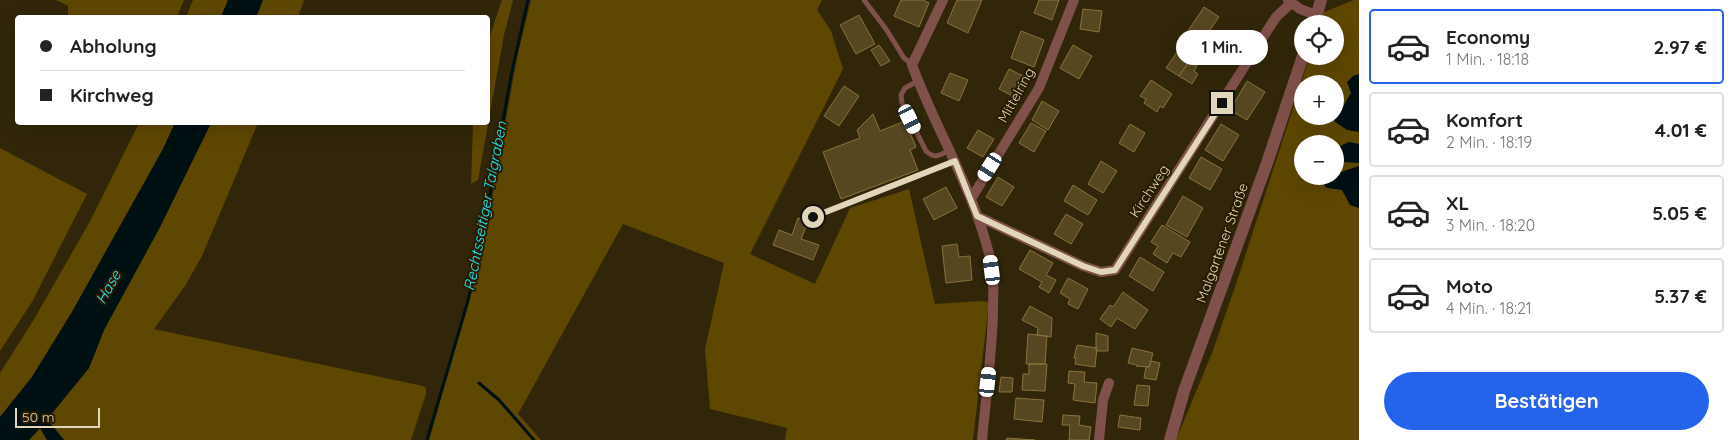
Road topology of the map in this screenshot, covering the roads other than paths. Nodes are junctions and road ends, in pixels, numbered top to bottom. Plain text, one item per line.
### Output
1 (864, 0) edge
2 (942, 0) edge
3 (1074, 0) edge
4 (1321, 0) edge
5 (1290, 1) edge
6 (1308, 15) edge
7 (1316, 15) edge
8 (912, 65) junction
9 (1300, 65) edge
10 (918, 81) junction
11 (950, 150) junction
12 (955, 161) junction
13 (971, 199) junction
14 (977, 216) junction
15 (813, 217) dead end
16 (1109, 383) dead end
17 (982, 440) edge
18 (1099, 440) edge
19 (1170, 440) edge

1 - 8 lane
2 - 8 street
3 - 13 street, Mittelring
4 - 7 street
5 - 6 street, Kirchweg
5 - 14 street, Kirchweg
8 - 10 street
9 - 19 street, Malgartener Straße
10 - 11 street
10 - 11 lane
11 - 12 street
12 - 13 street
12 - 15 lane
13 - 14 street
14 - 17 street
16 - 18 street

